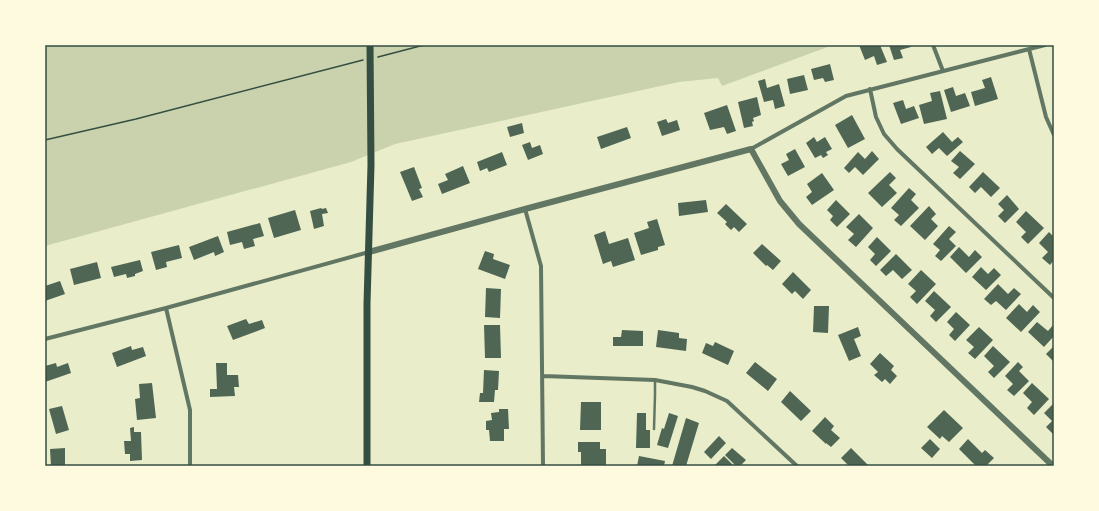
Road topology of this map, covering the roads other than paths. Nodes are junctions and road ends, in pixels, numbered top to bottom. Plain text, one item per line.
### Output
1 (370, 45) edge
2 (933, 45) edge
3 (1046, 45) edge
4 (1029, 49) junction
5 (943, 71) junction
6 (870, 90) junction
7 (1054, 135) edge
8 (751, 149) junction
9 (525, 209) junction
10 (369, 252) junction
11 (1054, 298) edge
12 (166, 308) junction
13 (45, 340) edge
14 (543, 376) junction
15 (655, 380) junction
16 (654, 429) dead end
17 (190, 466) edge
18 (367, 466) edge
19 (543, 466) edge
20 (797, 466) edge
21 (1053, 466) edge

1 - 10 main road
2 - 5 street
3 - 4 street
4 - 5 street
4 - 7 street
5 - 6 street
6 - 8 street
6 - 11 street
8 - 9 street
8 - 21 street
9 - 10 street
9 - 14 street
10 - 12 street
10 - 18 main road
12 - 13 street
12 - 17 street
14 - 15 street
14 - 19 street
15 - 16 lane
15 - 20 street

